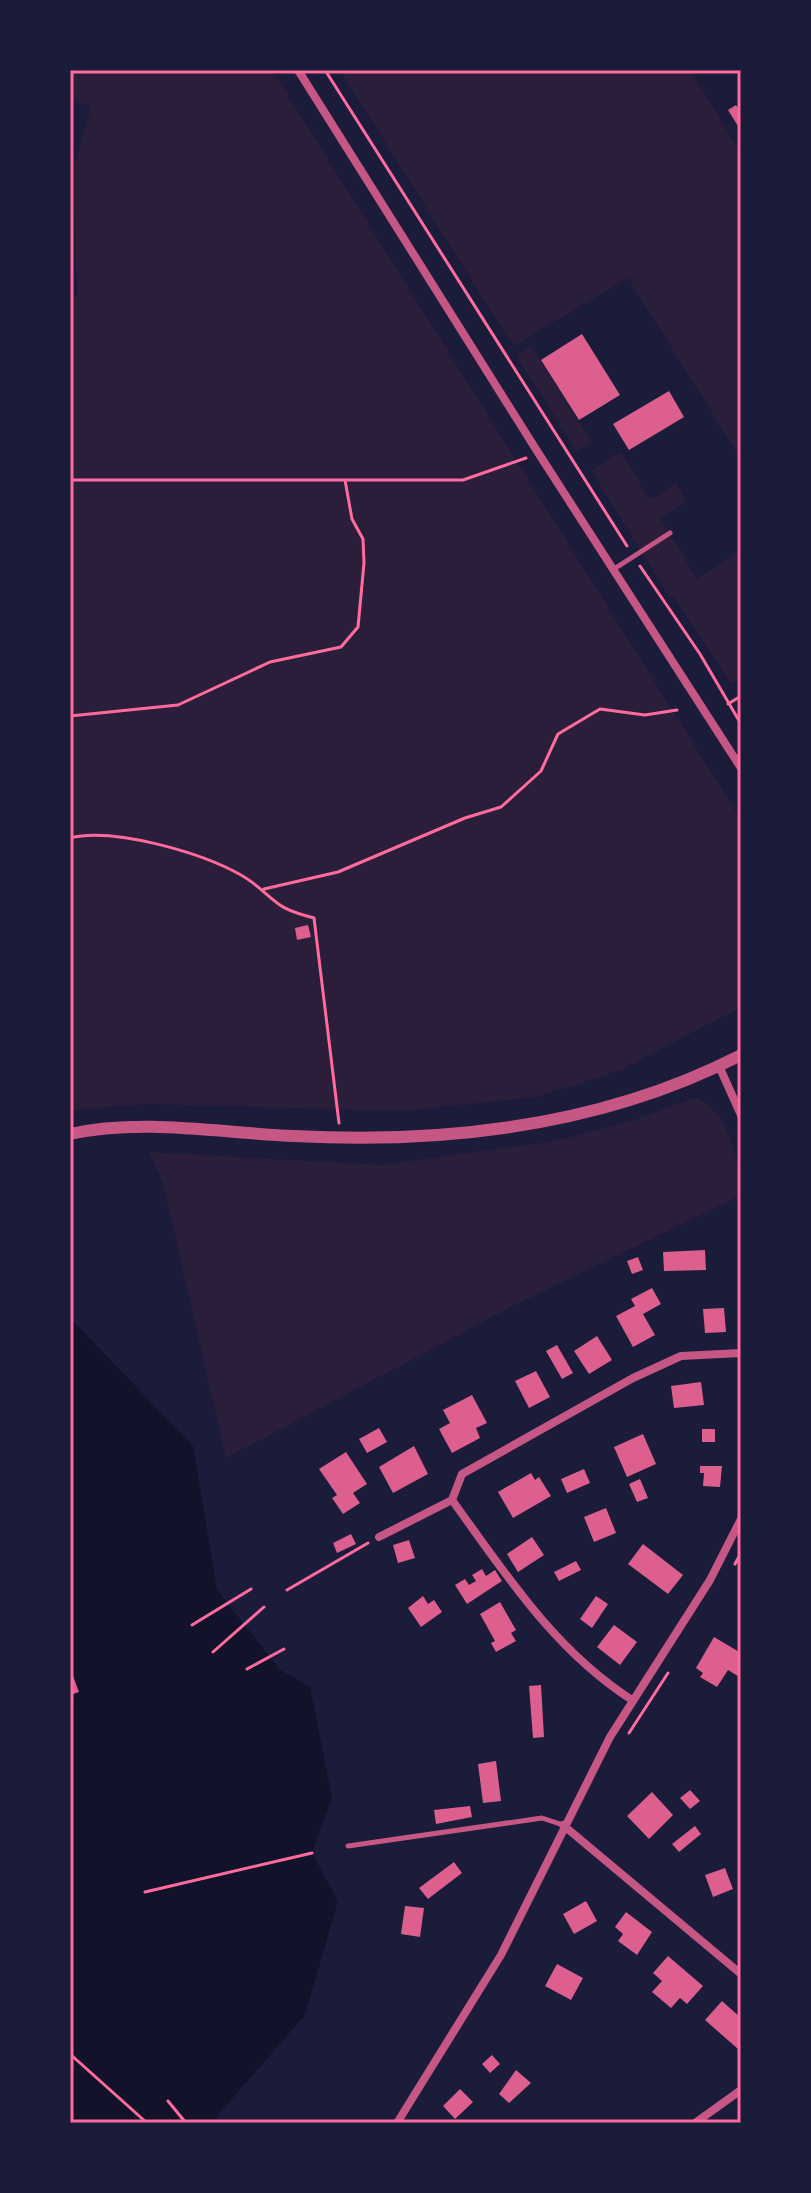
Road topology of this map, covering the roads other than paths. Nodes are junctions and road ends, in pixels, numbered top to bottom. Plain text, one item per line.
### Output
1 (298, 70) edge
2 (670, 533) dead end
3 (614, 569) junction
4 (738, 757) edge
5 (741, 768) edge
6 (741, 1055) edge
7 (719, 1066) junction
8 (741, 1115) edge
9 (70, 1134) edge
10 (741, 1353) edge
11 (452, 1500) junction
12 (741, 1519) edge
13 (379, 1537) road end
14 (632, 1700) junction
15 (563, 1825) junction
16 (348, 1846) dead end
17 (741, 1974) edge
18 (741, 2090) edge
19 (397, 2123) edge
20 (695, 2123) edge

1 - 3 street
2 - 3 lane
3 - 4 street
4 - 5 street
6 - 7 street
7 - 8 street
7 - 9 street
10 - 11 street
11 - 13 street
11 - 14 street
12 - 14 street
14 - 15 street
15 - 16 lane
15 - 17 street
15 - 19 street
18 - 20 street

